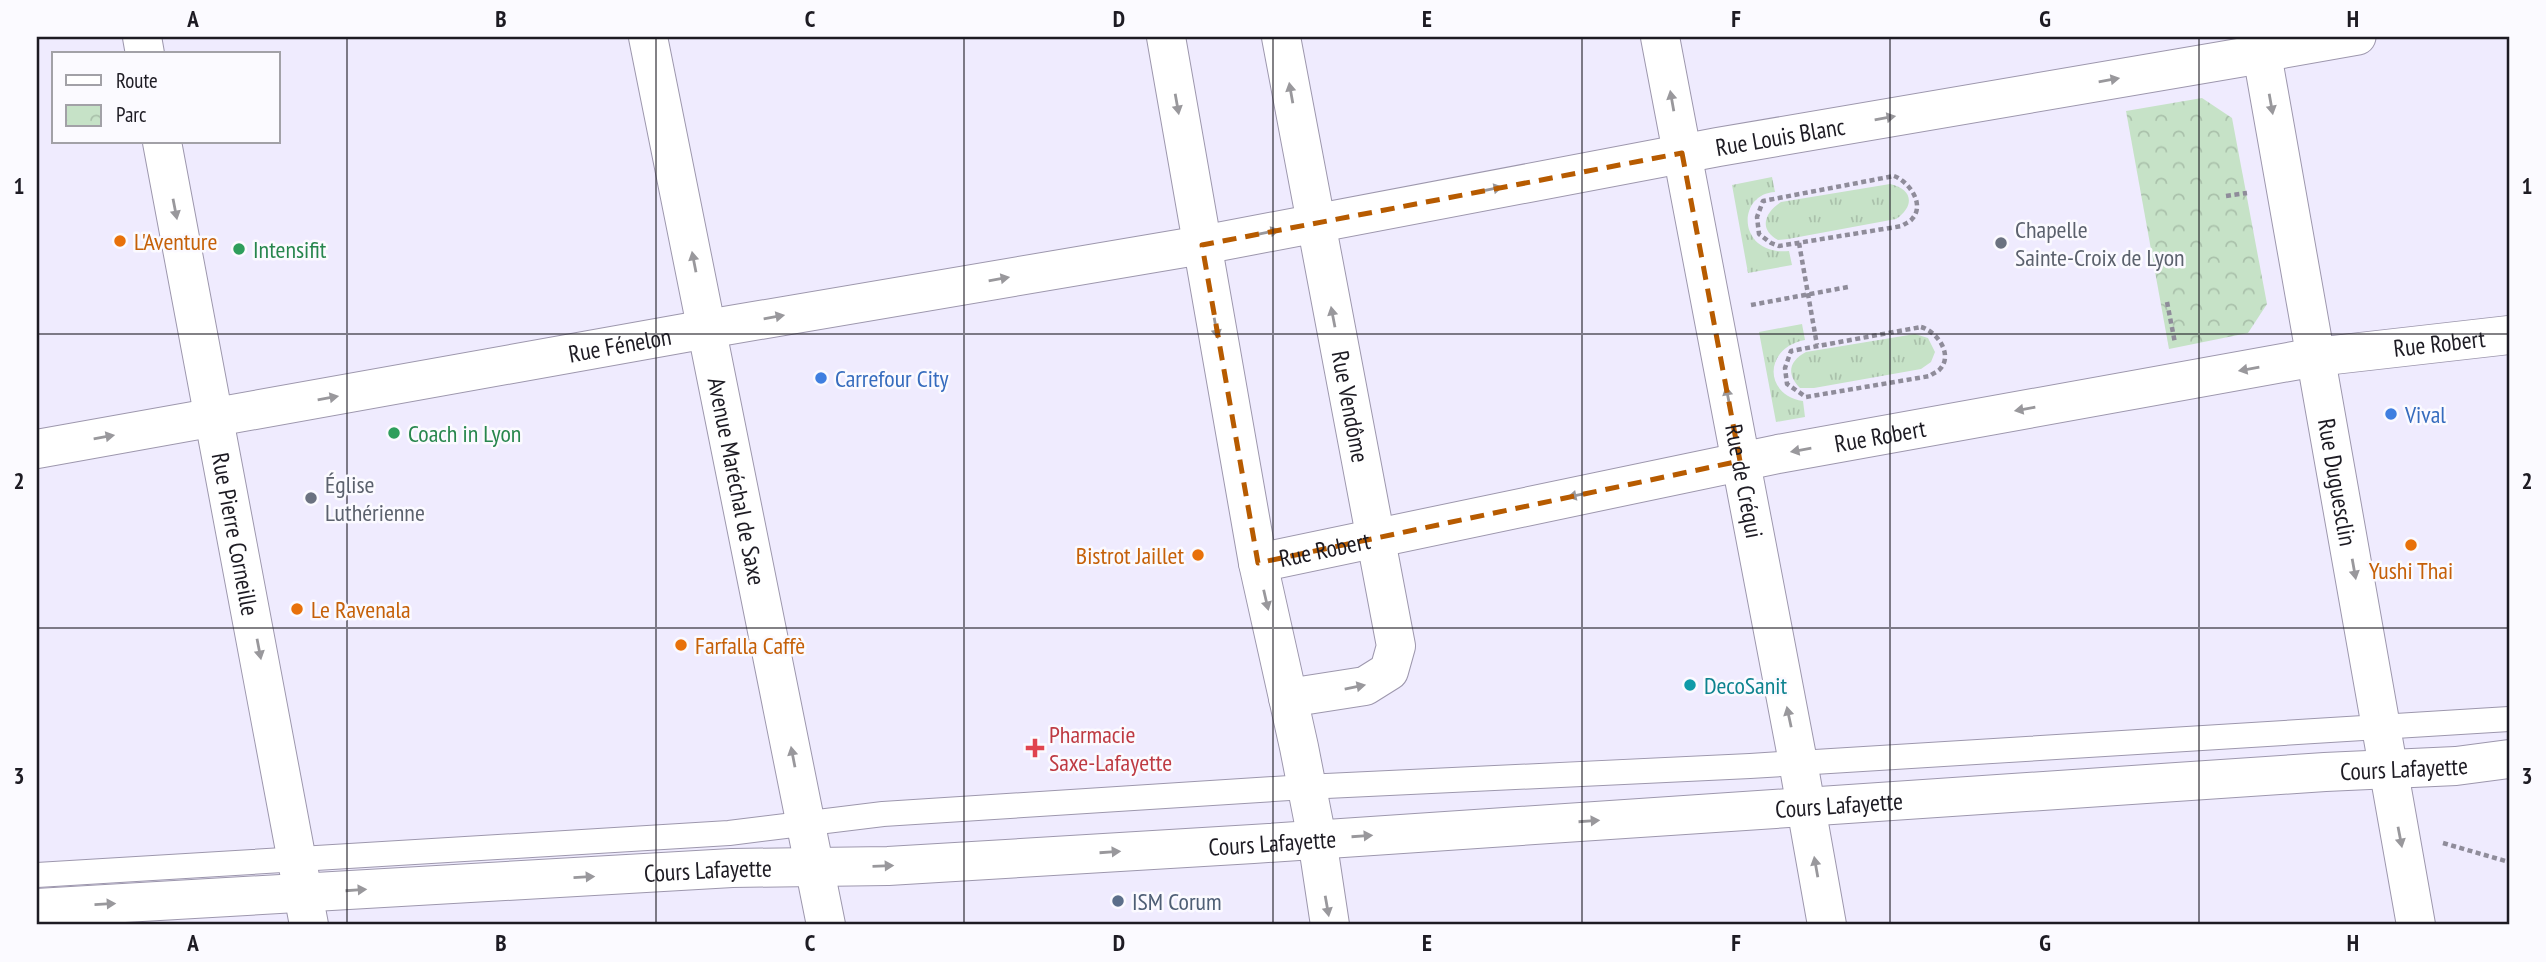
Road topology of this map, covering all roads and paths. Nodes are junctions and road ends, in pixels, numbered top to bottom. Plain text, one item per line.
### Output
1 (648, 37) edge
2 (1166, 37) edge
3 (1281, 37) edge
4 (1660, 37) edge
5 (2358, 37) edge
6 (2260, 45) edge
7 (162, 144) edge
8 (1682, 153) junction
9 (2246, 193) dead end
10 (2226, 196) dead end
11 (1315, 223) junction
12 (1799, 243) junction
13 (1202, 245) junction
14 (1848, 287) dead end
15 (1808, 295) junction
16 (2167, 302) dead end
17 (1712, 312) junction
18 (707, 329) junction
19 (2509, 335) edge
20 (2174, 341) dead end
21 (1817, 345) junction
22 (2316, 357) junction
23 (216, 418) junction
24 (37, 449) edge
25 (1741, 461) junction
26 (1377, 538) junction
27 (1258, 563) junction
28 (1288, 698) junction
29 (2509, 719) edge
30 (2381, 728) junction
31 (2509, 759) edge
32 (1798, 762) junction
33 (2390, 770) junction
34 (1305, 787) junction
35 (1807, 808) junction
36 (807, 824) junction
37 (2442, 830) dead end
38 (1317, 839) junction
39 (2509, 863) edge
40 (815, 867) junction
41 (37, 875) edge
42 (303, 893) edge
43 (37, 908) edge
44 (826, 925) edge
45 (1330, 925) edge
46 (1827, 925) edge
47 (2416, 925) edge

18 -> 1 street, Avenue Maréchal de Saxe
2 -> 13 street
11 -> 3 street, Rue Vendôme
8 -> 4 street, Rue de Créqui
5 - 6 street, Rue Louis Blanc
8 -> 6 street, Rue Louis Blanc
6 -> 22 street, Rue Duguesclin
7 -> 23 street, Rue Pierre Corneille
11 -> 8 street, Rue Louis Blanc
8 - 17 street, Rue de Créqui
9 - 10 path
13 -> 11 street, Rue Louis Blanc
26 -> 11 street, Rue Vendôme
12 - 12 path
12 - 15 path
18 -> 13 street, Rue Fénelon
13 -> 27 street
14 - 15 path
15 - 17 path
15 - 21 path
16 - 20 path
25 -> 17 street, Rue de Créqui
23 -> 18 street, Rue Fénelon
36 -> 18 street, Avenue Maréchal de Saxe
19 - 22 street, Rue Robert
21 - 21 path
22 -> 25 street, Rue Robert
22 -> 30 street, Rue Duguesclin
24 -> 23 street, Rue Fénelon
23 -> 42 street, Rue Pierre Corneille
25 -> 26 street, Rue Robert
32 -> 25 street, Rue de Créqui
26 - 27 street, Rue Robert
28 -> 26 street, Rue Vendôme
27 -> 28 street
28 - 34 street
29 - 30 lane
30 - 32 lane
30 - 33 street, Rue Duguesclin
31 - 33 street, Cours Lafayette
32 - 34 lane
32 - 35 street, Rue de Créqui
33 - 35 street, Cours Lafayette
33 -> 47 street, Rue Duguesclin
34 - 36 lane
34 - 38 street
38 -> 35 street, Cours Lafayette
46 -> 35 street, Rue de Créqui
36 - 40 street, Avenue Maréchal de Saxe
36 - 42 lane
37 - 39 path
40 -> 38 street, Cours Lafayette
38 -> 45 street
42 -> 40 street, Cours Lafayette
40 - 44 street, Avenue Maréchal de Saxe
41 - 42 lane
43 -> 42 street, Cours Lafayette

